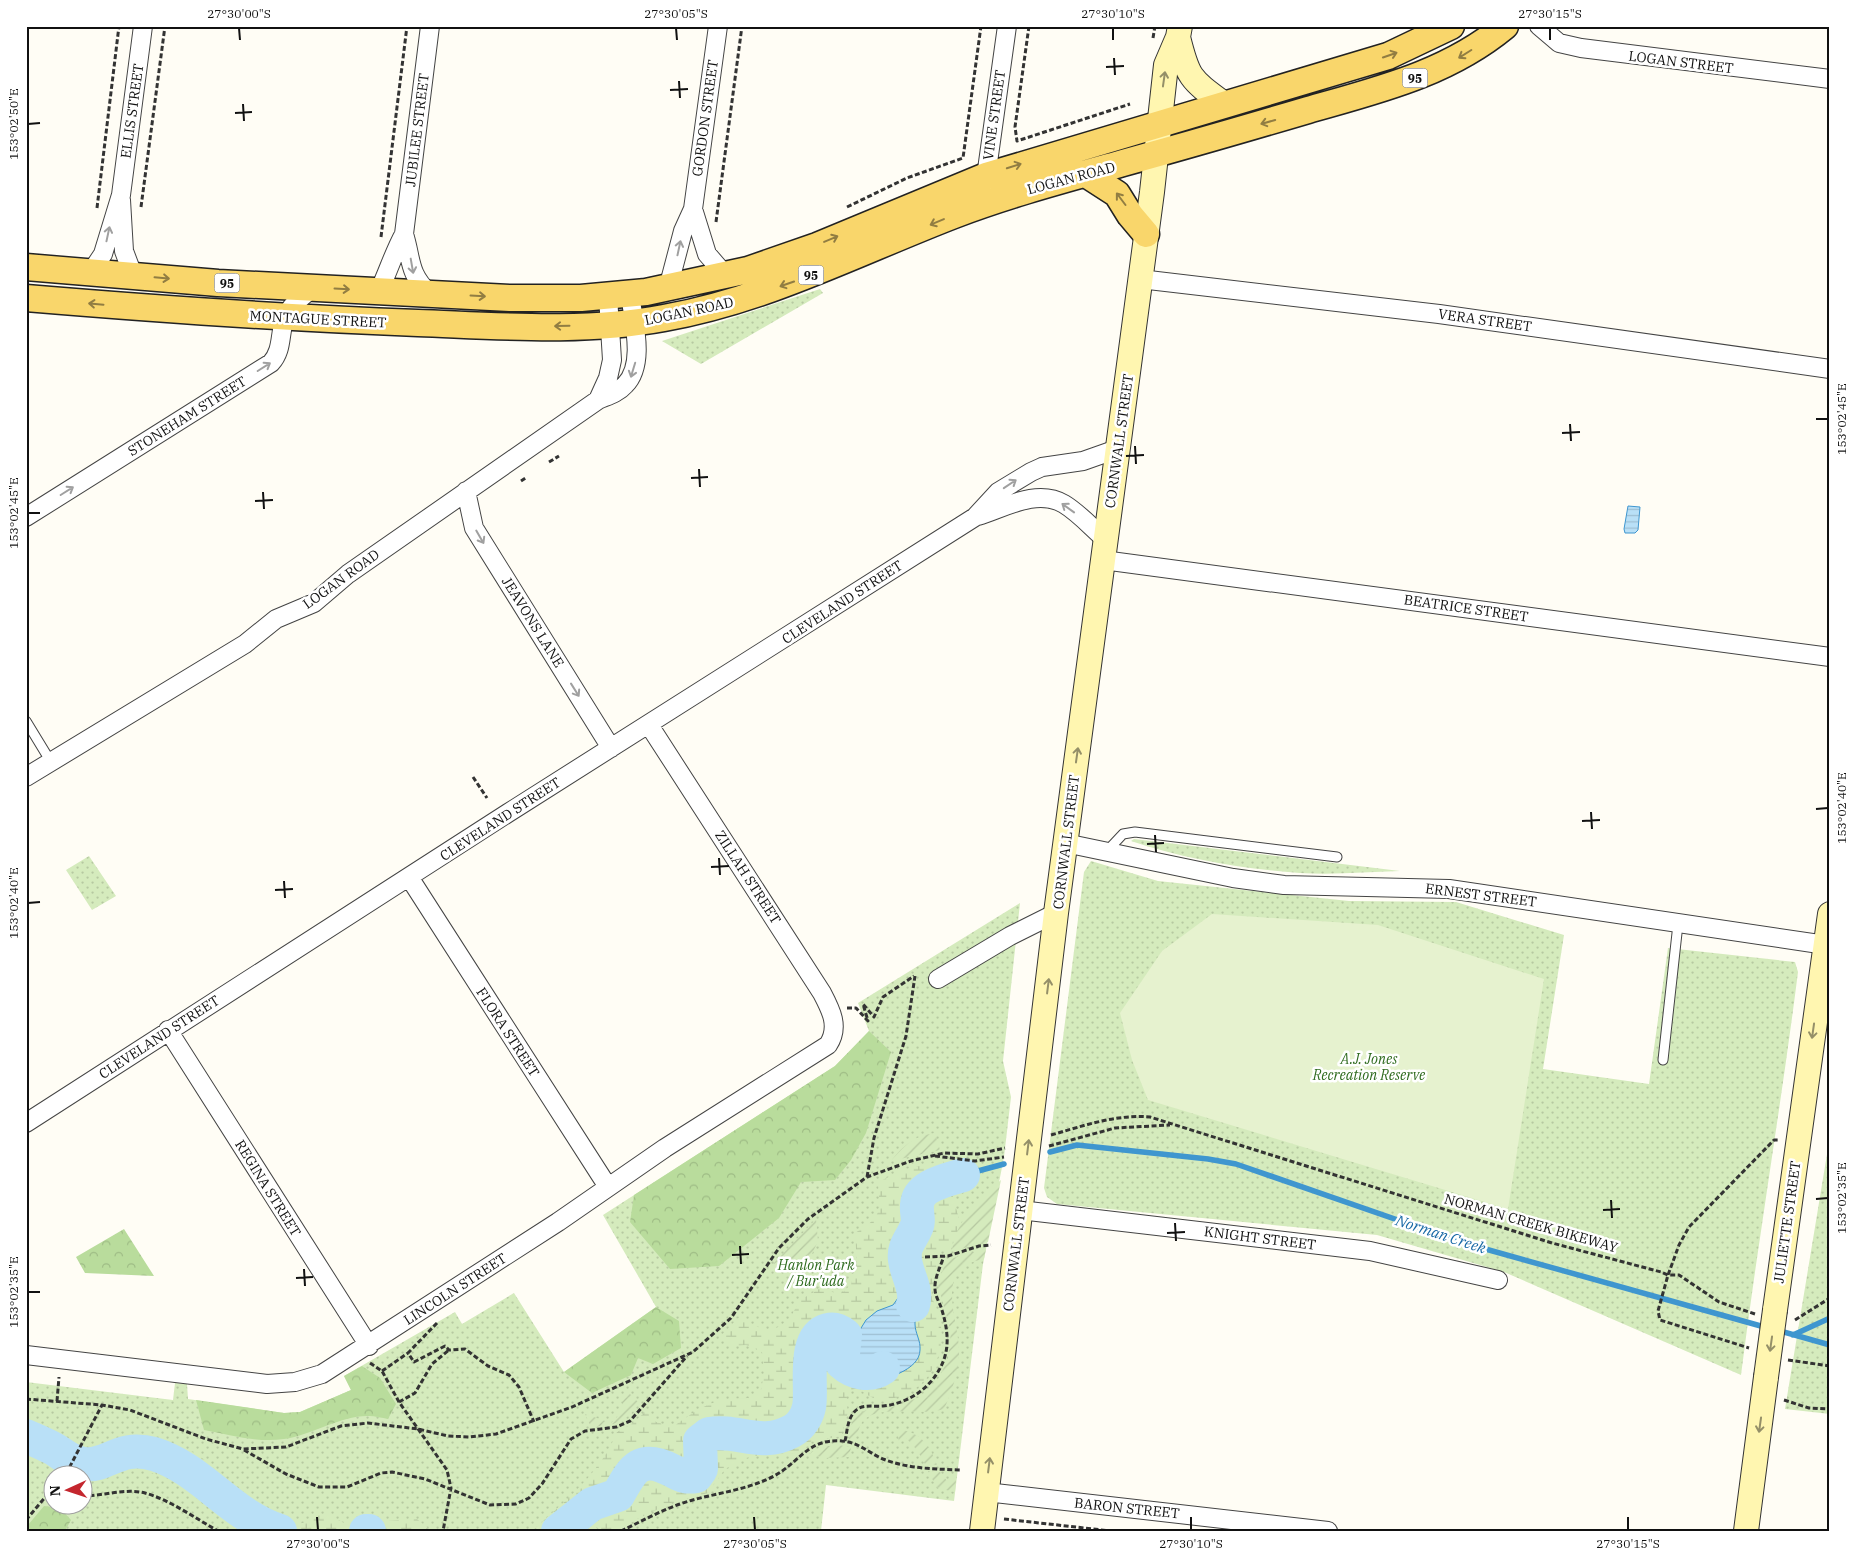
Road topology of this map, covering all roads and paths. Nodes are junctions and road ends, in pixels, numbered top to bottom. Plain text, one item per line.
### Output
1 (119, 26) edge
2 (143, 26) edge
3 (165, 26) edge
4 (407, 26) edge
5 (430, 26) edge
6 (718, 26) edge
7 (742, 26) edge
8 (981, 26) edge
9 (1006, 26) edge
10 (1029, 26) edge
11 (1451, 26) edge
12 (1505, 26) edge
13 (1539, 26) edge
14 (1179, 32) edge
15 (1830, 79) edge
16 (1130, 104) dead end
17 (1224, 104) junction
18 (1159, 123) junction
19 (1155, 154) junction
20 (1086, 174) junction
21 (986, 176) junction
22 (121, 195) junction
23 (982, 204) junction
24 (693, 209) junction
25 (841, 210) dead end
26 (96, 212) dead end
27 (140, 216) dead end
28 (716, 223) dead end
29 (404, 234) junction
30 (1146, 234) junction
31 (380, 245) dead end
32 (26, 266) edge
33 (92, 272) junction
34 (132, 275) junction
35 (726, 276) junction
36 (1140, 279) junction
37 (314, 287) junction
38 (668, 288) junction
39 (379, 291) junction
40 (429, 293) junction
41 (619, 295) junction
42 (26, 298) edge
43 (285, 318) junction
44 (622, 323) junction
45 (1830, 369) edge
46 (598, 400) junction
47 (1117, 449) junction
48 (559, 456) dead end
49 (549, 462) dead end
50 (527, 477) dead end
51 (521, 481) dead end
52 (466, 491) junction
53 (975, 517) junction
54 (26, 518) edge
55 (1104, 550) junction
56 (1830, 657) edge
57 (26, 721) edge
58 (649, 725) junction
59 (612, 748) junction
60 (51, 762) junction
61 (473, 776) dead end
62 (26, 777) edge
63 (487, 798) dead end
64 (1065, 843) junction
65 (1107, 851) junction
66 (1336, 857) dead end
67 (409, 877) junction
68 (1056, 913) junction
69 (1830, 914) edge
70 (1678, 924) junction
71 (1826, 945) junction
72 (938, 979) dead end
73 (1824, 999) edge
74 (830, 1008) junction
75 (168, 1030) junction
76 (834, 1034) joint
77 (1663, 1060) dead end
78 (26, 1123) edge
79 (1174, 1125) junction
80 (1050, 1135) dead end
81 (1779, 1140) dead end
82 (1049, 1146) dead end
83 (1005, 1148) dead end
84 (935, 1156) junction
85 (1004, 1157) dead end
86 (867, 1177) junction
87 (608, 1187) junction
88 (1020, 1210) junction
89 (991, 1245) dead end
90 (944, 1256) junction
91 (925, 1257) dead end
92 (1668, 1275) junction
93 (1498, 1280) dead end
94 (1830, 1298) edge
95 (1774, 1315) junction
96 (439, 1322) dead end
97 (1752, 1348) dead end
98 (449, 1350) junction
99 (367, 1353) junction
100 (408, 1353) junction
101 (689, 1354) junction
102 (26, 1355) edge
103 (1785, 1359) dead end
104 (1830, 1366) edge
105 (382, 1371) junction
106 (59, 1376) dead end
107 (26, 1399) edge
108 (1782, 1399) dead end
109 (57, 1401) junction
110 (400, 1402) junction
111 (102, 1405) junction
112 (1830, 1409) edge
113 (534, 1422) junction
114 (418, 1429) junction
115 (845, 1441) junction
116 (243, 1449) junction
117 (72, 1464) edge
118 (962, 1470) dead end
119 (452, 1488) junction
120 (986, 1492) junction
121 (92, 1495) edge
122 (42, 1501) edge
123 (1003, 1519) dead end
124 (26, 1520) edge
125 (218, 1531) edge
126 (443, 1531) edge
127 (621, 1531) edge
128 (982, 1531) edge
129 (1111, 1531) edge
130 (1328, 1531) edge
131 (1746, 1531) edge

1 - 26 path
2 - 22 street, ELLIS STREET
3 - 27 path
4 - 31 path
5 - 29 street, JUBILEE STREET
6 - 24 street, GORDON STREET
7 - 28 path
8 - 25 path
9 - 21 street, VINE STREET
10 - 16 path
17 -> 11 main road, LOGAN ROAD / 95
12 -> 19 main road, LOGAN ROAD / 95
13 - 15 street, LOGAN STREET
14 - 17 main road
18 -> 14 main road, CORNWALL STREET
17 - 18 main road, LOGAN ROAD / 95
18 - 19 main road, CORNWALL STREET
21 -> 18 main road, LOGAN ROAD / 95
19 - 20 main road, LOGAN ROAD / 95
19 - 30 main road, CORNWALL STREET
20 - 23 main road, LOGAN ROAD / 95
30 -> 20 main road
21 - 23 street, VINE STREET
35 -> 21 main road, LOGAN ROAD / 95
33 -> 22 street, ELLIS STREET
22 - 34 street, ELLIS STREET
23 -> 44 main road, LOGAN ROAD / 95
24 - 35 street, GORDON STREET
38 -> 24 street, GORDON STREET
29 - 39 street, JUBILEE STREET
29 -> 40 street, JUBILEE STREET
30 - 36 main road, CORNWALL STREET
32 - 33 main road, 95
33 - 34 main road, 95
34 -> 37 main road, 95
35 - 38 main road, LOGAN ROAD / 95
36 - 45 street, VERA STREET
36 - 47 main road, CORNWALL STREET
37 -> 39 main road, 95
37 - 43 street, STONEHAM STREET
38 - 41 main road, LOGAN ROAD / 95
39 - 40 main road, 95
40 -> 41 main road, 95
41 - 44 street, LOGAN ROAD
43 -> 42 main road, MONTAGUE STREET / 95
44 -> 43 main road, MONTAGUE STREET / 95
54 -> 43 street, STONEHAM STREET
44 - 46 street, LOGAN ROAD
44 -> 46 street, LOGAN ROAD
46 - 52 street, LOGAN ROAD
53 -> 47 street, CLEVELAND STREET
47 - 55 main road, CORNWALL STREET
48 - 49 path
50 - 51 path
52 -> 59 street, JEAVONS LANE
52 - 60 street, LOGAN ROAD
55 -> 53 street, CLEVELAND STREET
53 - 58 street, CLEVELAND STREET
55 - 56 street, BEATRICE STREET
64 -> 55 main road, CORNWALL STREET
57 - 60 lane
58 - 59 street, CLEVELAND STREET
58 - 74 street, ZILLAH STREET
59 - 67 street, CLEVELAND STREET
60 - 62 street, LOGAN ROAD
61 - 63 path
64 - 65 street, ERNEST STREET
64 - 68 main road, CORNWALL STREET
65 - 66 lane
65 - 70 street, ERNEST STREET
67 - 75 street, CLEVELAND STREET
67 - 87 street, FLORA STREET
68 - 72 street
88 -> 68 main road, CORNWALL STREET
69 - 71 main road, JULIETTE STREET
70 - 71 street, ERNEST STREET
70 - 77 lane
71 - 73 main road, JULIETTE STREET
73 -> 95 main road, JULIETTE STREET
74 - 76 street, ZILLAH STREET
74 - 86 path
75 - 78 street, CLEVELAND STREET
75 - 99 street, REGINA STREET
76 - 87 street, LINCOLN STREET
79 - 80 path, NORMAN CREEK BIKEWAY
79 - 82 path, NORMAN CREEK BIKEWAY
79 - 92 path, NORMAN CREEK BIKEWAY
81 - 92 path
83 - 84 path
84 - 85 path
84 - 86 path
86 - 101 path
87 - 99 street, LINCOLN STREET
88 - 93 street, KNIGHT STREET
120 -> 88 main road, CORNWALL STREET
89 - 90 path
90 - 91 path
90 - 115 path
92 - 95 path, NORMAN CREEK BIKEWAY
92 - 97 path
94 - 95 path
95 -> 131 main road, JULIETTE STREET, bridge
96 - 100 path
98 - 100 path
98 - 110 path
98 - 113 path
99 - 102 street, LINCOLN STREET
99 - 105 path
100 - 105 path
101 - 113 path
101 - 119 path
103 - 104 path
105 - 110 path
106 - 109 path
107 - 109 path
108 - 112 path
109 - 111 path
110 - 114 path
111 - 116 path
111 - 117 path
113 - 114 path
114 - 116 path
114 - 119 path
115 - 118 path
115 - 127 path
116 - 119 path
119 - 126 path
120 - 128 main road, CORNWALL STREET
120 - 130 street, BARON STREET
121 - 125 path
122 - 124 path
123 - 129 path

